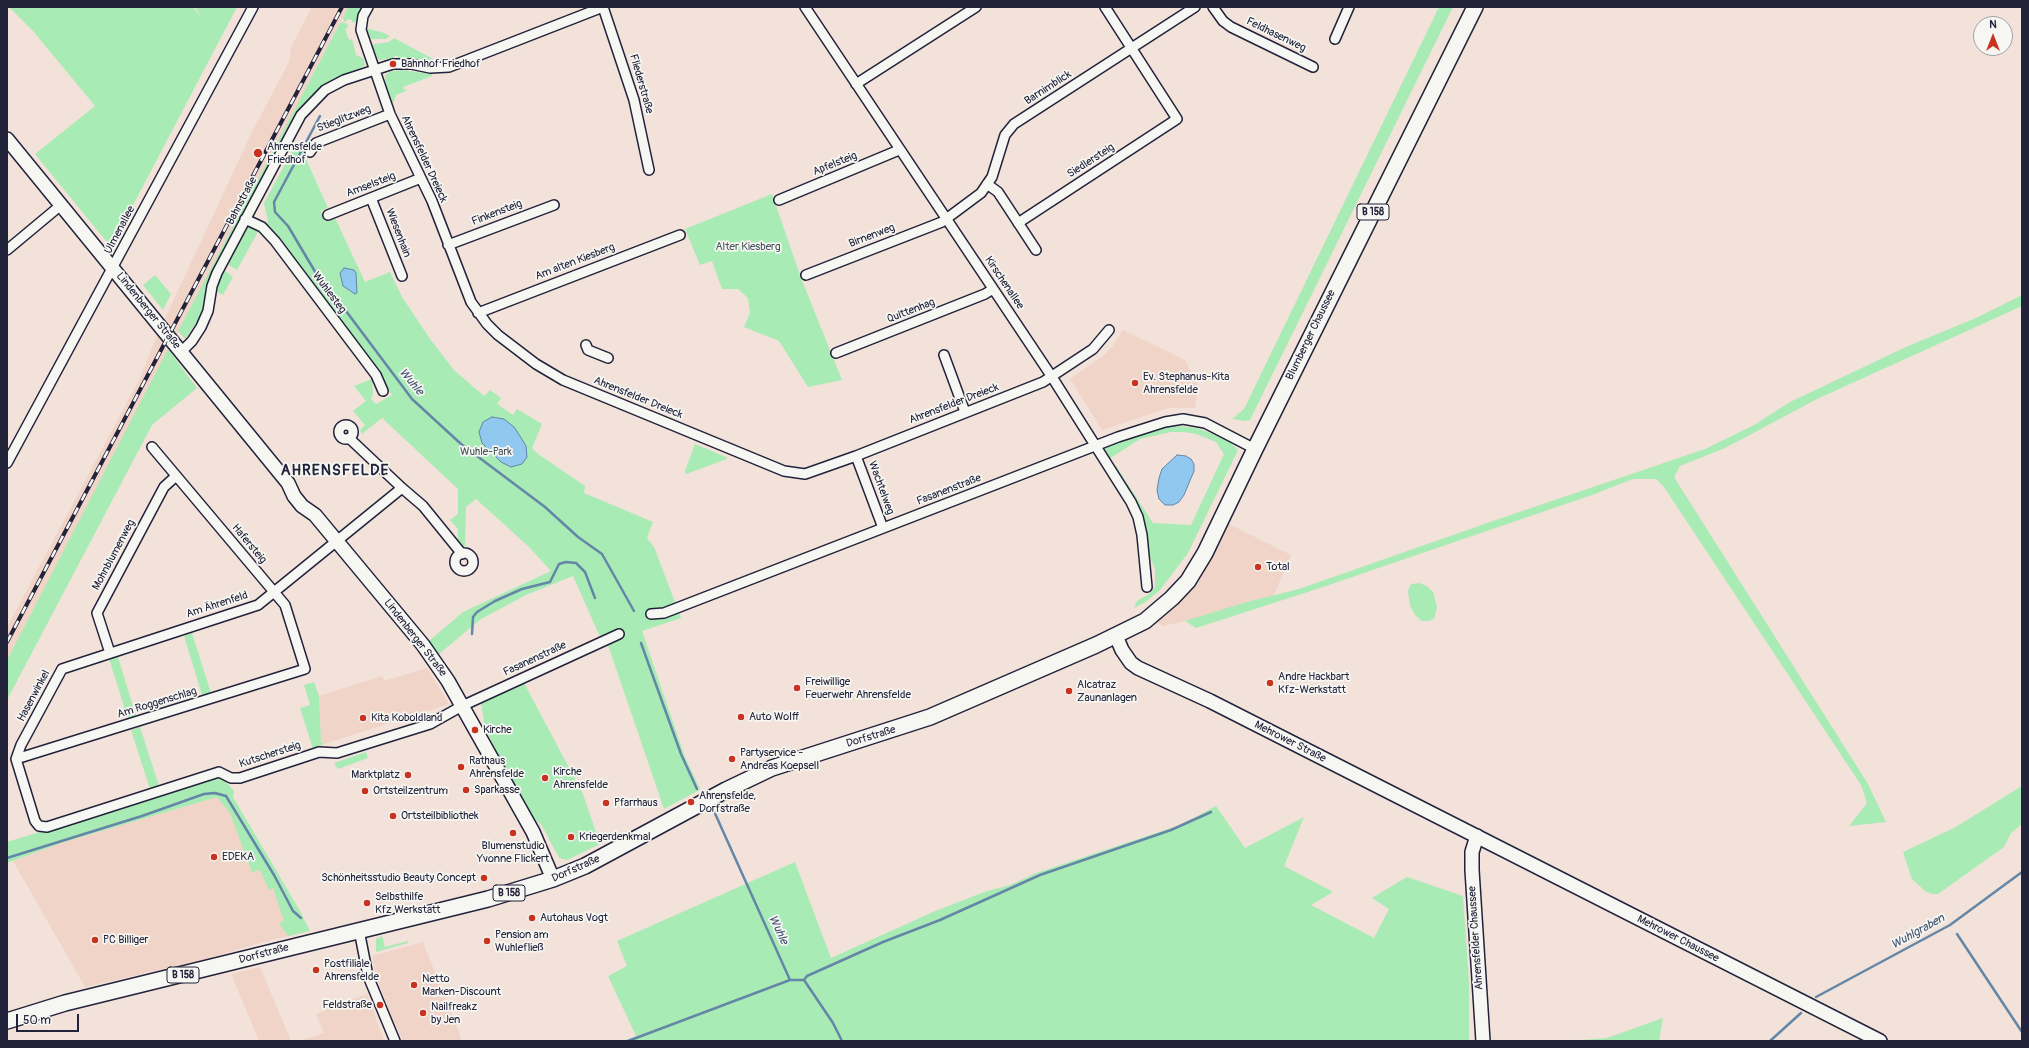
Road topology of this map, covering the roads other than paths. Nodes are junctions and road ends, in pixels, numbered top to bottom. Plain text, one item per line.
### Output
1 (253, 7) edge
2 (368, 7) edge
3 (603, 7) edge
4 (805, 7) edge
5 (976, 7) edge
6 (1105, 7) edge
7 (1195, 7) edge
8 (1213, 7) edge
9 (1349, 7) edge
10 (1475, 7) edge
11 (1335, 39) dead end
12 (1131, 48) junction
13 (1314, 67) dead end
14 (375, 70) junction
15 (856, 84) junction
16 (390, 114) junction
17 (7, 138) edge
18 (899, 150) junction
19 (310, 152) dead end
20 (649, 170) dead end
21 (421, 178) junction
22 (987, 184) junction
23 (371, 198) junction
24 (779, 200) dead end
25 (61, 205) junction
26 (554, 205) dead end
27 (328, 215) dead end
28 (946, 218) junction
29 (245, 219) junction
30 (1018, 222) junction
31 (680, 235) dead end
32 (448, 245) junction
33 (7, 250) edge
34 (1036, 250) dead end
35 (113, 268) junction
36 (806, 275) dead end
37 (402, 276) dead end
38 (993, 289) junction
39 (478, 313) junction
40 (1109, 330) dead end
41 (586, 345) dead end
42 (181, 352) junction
43 (836, 353) dead end
44 (944, 355) dead end
45 (608, 358) dead end
46 (1052, 377) junction
47 (383, 391) dead end
48 (965, 412) junction
49 (349, 438) dead end
50 (1095, 446) junction
51 (152, 447) dead end
52 (1255, 449) junction
53 (10, 450) edge
54 (856, 456) junction
55 (7, 463) edge
56 (176, 476) junction
57 (402, 488) junction
58 (883, 528) junction
59 (337, 542) junction
60 (462, 554) dead end
61 (1147, 587) dead end
62 (274, 592) junction
63 (651, 614) dead end
64 (619, 634) dead end
65 (1116, 636) junction
66 (110, 653) junction
67 (305, 669) joint
68 (462, 706) junction
69 (16, 759) junction
70 (1477, 836) junction
71 (553, 879) junction
72 (358, 930) junction
73 (7, 1021) edge
74 (395, 1041) edge
75 (1483, 1041) edge
76 (1880, 1041) edge

1 - 35 street, Ulmenallee
2 - 14 street
3 - 14 street, Bahnstraße
3 - 20 street, Fliederstraße
4 - 15 street, Kirschenallee
5 - 15 street
6 - 12 street
7 - 12 street, Barnimblick
8 - 13 street, Feldhasenweg
9 - 11 street
10 - 52 main road, Blumberger Chaussee / B 158
12 - 22 street, Barnimblick
12 - 30 street, Siedlersteig
14 - 16 street, Ahrensfelder Dreieck
14 - 29 street, Bahnstraße
15 - 18 street, Kirschenallee
16 - 19 street, Stieglitzweg
16 - 21 street, Ahrensfelder Dreieck
17 - 25 main road, Lindenberger Straße
18 - 24 street, Apfelsteig
18 - 28 street, Kirschenallee
21 - 23 street, Amselsteig
21 - 32 street, Ahrensfelder Dreieck
22 - 28 street, Barnimblick
22 - 30 street
23 - 27 street, Amselsteig
23 - 37 street, Wiesenhain
25 - 33 street
25 - 35 main road, Lindenberger Straße
26 - 32 street, Finkensteig
28 - 36 street, Birnenweg
28 - 38 street, Kirschenallee
29 - 42 street, Bahnstraße
29 - 47 street, Wuhlesteg
30 - 34 street
31 - 39 street, Am alten Kiesberg
32 - 39 street, Ahrensfelder Dreieck
35 - 42 main road, Lindenberger Straße
35 - 53 street, Ulmenallee
38 - 43 street, Quittenhag
38 - 46 street, Kirschenallee
39 - 54 street, Ahrensfelder Dreieck
40 - 46 street, Ahrensfelder Dreieck
41 - 45 street
42 - 59 main road, Lindenberger Straße
44 - 48 street
46 - 48 street, Ahrensfelder Dreieck
46 - 50 street, Kirschenallee
48 - 54 street, Ahrensfelder Dreieck
49 - 57 street
50 - 52 street, Fasanenstraße
50 - 58 street, Fasanenstraße
50 - 61 street, Kirschenallee
51 - 56 street, Hafersteig
52 - 65 main road, Blumberger Chaussee / B 158
53 - 55 street, Ulmenallee
54 - 58 street, Wachtelweg
56 - 62 street, Hafersteig
56 - 66 street, Mohnblumenweg
57 - 59 street, Am Ährenfeld
57 - 60 street
58 - 63 street, Fasanenstraße
59 - 62 street, Am Ährenfeld
59 - 68 main road, Lindenberger Straße
62 - 66 street, Am Ährenfeld
62 - 67 street, Hafersteig
64 - 68 street, Fasanenstraße
65 - 70 main road, Mehrower Straße
65 - 71 main road, Dorfstraße / B 158
66 - 69 street, Hasenwinkel
67 - 69 street, Am Roggenschlag
68 - 69 street, Kutschersteig
68 - 71 main road, Lindenberger Straße
70 - 75 main road, Ahrensfelder Chaussee
70 - 76 main road, Mehrower Chaussee
71 - 72 main road, Dorfstraße / B 158
72 - 73 main road, Dorfstraße / B 158
72 - 74 street

